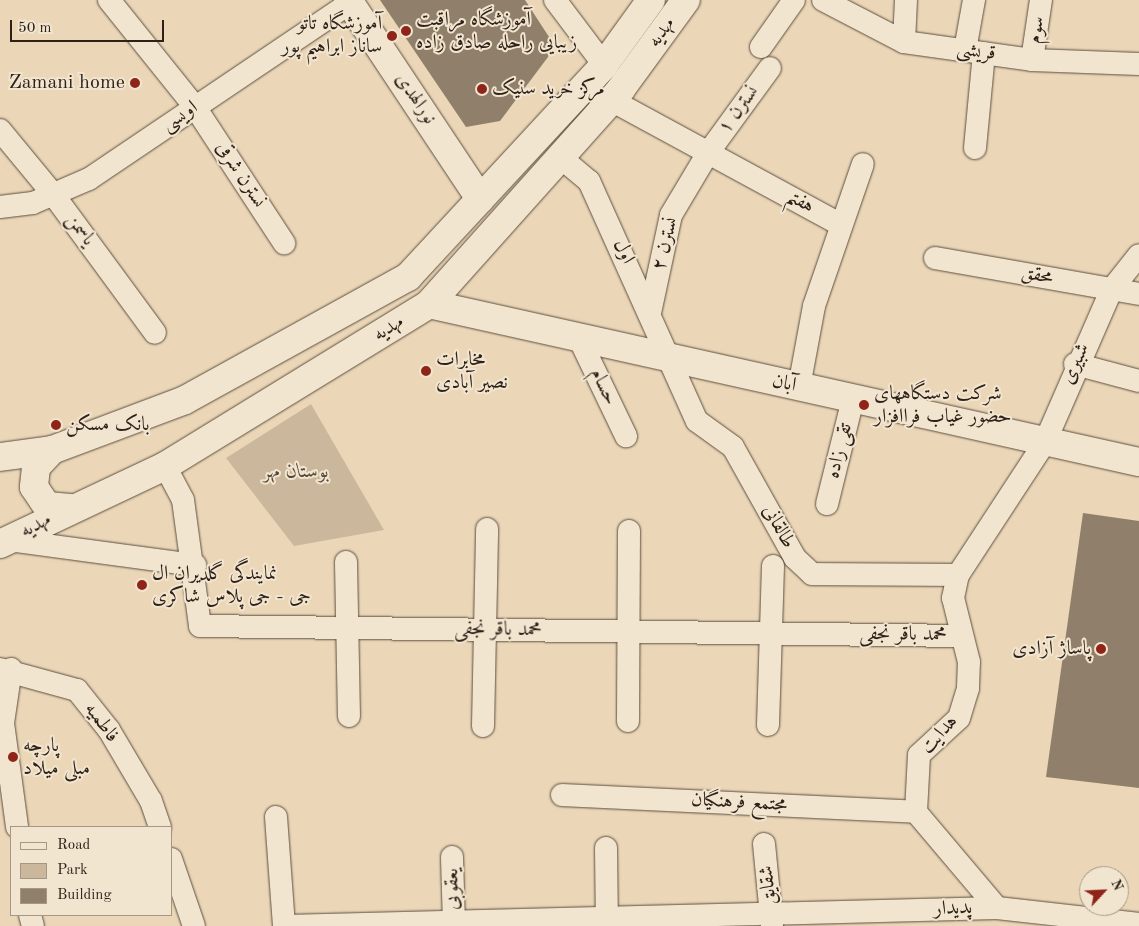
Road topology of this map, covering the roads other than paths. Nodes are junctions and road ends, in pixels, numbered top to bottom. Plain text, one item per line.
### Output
1 (108, 0) edge
2 (555, 0) edge
3 (651, 0) edge
4 (686, 0) edge
5 (794, 0) edge
6 (823, 0) edge
7 (906, 0) edge
8 (974, 0) edge
9 (1041, 0) edge
10 (349, 1) edge
11 (904, 42) junction
12 (761, 47) dead end
13 (975, 52) junction
14 (1032, 60) junction
15 (1139, 64) edge
16 (604, 65) junction
17 (770, 68) dead end
18 (611, 100) junction
19 (195, 107) junction
20 (0, 130) edge
21 (975, 148) dead end
22 (708, 153) junction
23 (560, 157) junction
24 (863, 164) dead end
25 (53, 194) junction
26 (480, 199) junction
27 (0, 207) edge
28 (840, 225) junction
29 (284, 243) dead end
30 (1139, 255) edge
31 (935, 258) dead end
32 (1112, 289) junction
33 (1139, 294) edge
34 (429, 304) junction
35 (650, 313) junction
36 (155, 333) dead end
37 (579, 338) junction
38 (670, 358) junction
39 (1075, 364) junction
40 (1139, 381) edge
41 (799, 387) junction
42 (853, 399) junction
43 (626, 436) dead end
44 (1045, 442) junction
45 (0, 444) edge
46 (43, 452) junction
47 (0, 457) edge
48 (1139, 462) edge
49 (165, 466) junction
50 (827, 504) dead end
51 (70, 508) junction
52 (487, 529) dead end
53 (629, 531) dead end
54 (5, 542) edge
55 (346, 562) dead end
56 (195, 565) junction
57 (774, 566) dead end
58 (958, 576) junction
59 (347, 628) junction
60 (485, 629) junction
61 (630, 632) junction
62 (772, 633) junction
63 (962, 636) junction
64 (6, 669) edge
65 (349, 716) dead end
66 (628, 721) dead end
67 (768, 724) dead end
68 (483, 726) dead end
69 (562, 794) dead end
70 (916, 812) junction
71 (276, 817) dead end
72 (17, 826) edge
73 (160, 826) edge
74 (764, 844) dead end
75 (606, 848) dead end
76 (452, 857) dead end
77 (172, 862) edge
78 (997, 908) junction
79 (893, 918) edge
80 (772, 920) edge
81 (607, 922) edge
82 (453, 924) edge
83 (1139, 924) edge
84 (194, 926) edge
85 (285, 926) edge

1 - 19 street, نسترن شرقی
2 - 16 street
3 - 16 main road, مهدیه
4 - 18 main road, مهدیه
5 - 12 street
6 - 11 street, قریشی
7 - 11 street
8 - 13 street
9 - 14 street, سوم
10 - 19 street, اویسی
10 - 26 main road, نورالهدی
11 - 13 street, قریشی
13 - 14 street, قریشی
13 - 21 street
14 - 15 street, قریشی
16 - 26 main road, مهدیه
17 - 22 street, نسترن ۱
18 - 22 street, هفتم
18 - 23 main road, مهدیه
19 - 25 street, اویسی
19 - 29 street, نسترن شرقی
20 - 25 street, یاسمن
22 - 28 street, هفتم
22 - 35 street, نسترن ۲
23 - 34 main road, مهدیه
23 - 35 street, اول
24 - 28 street
25 - 27 street, اویسی
25 - 36 street, یاسمن
26 - 46 main road, مهدیه
28 - 41 street
30 - 32 street, شبیری
31 - 32 street, محقق
32 - 33 street, محقق
32 - 39 street, شبیری
34 - 37 main road, آبان
34 - 49 main road, مهدیه
35 - 38 street, اول
37 - 38 main road, آبان
37 - 43 street, حسام
38 - 41 main road, آبان
38 - 58 street, طالقانی
39 - 40 street
39 - 44 street, شبیری
41 - 42 main road, آبان
42 - 44 main road, آبان
42 - 50 street, تقی زاده
44 - 48 main road, آبان
44 - 58 street, هدایت
45 - 46 main road
46 - 47 main road, مهدیه
46 - 51 main road
49 - 51 main road, مهدیه
49 - 56 street, محمد باقر نجفی
51 - 54 main road, مهدیه
52 - 60 street
53 - 61 street
54 - 56 street
55 - 59 street
56 - 59 street, محمد باقر نجفی
57 - 62 street
58 - 63 street, هدایت
59 - 60 street, محمد باقر نجفی
59 - 65 street
60 - 61 street, محمد باقر نجفی
60 - 68 street
61 - 62 street, محمد باقر نجفی
61 - 66 street
62 - 63 street, محمد باقر نجفی
62 - 67 street
63 - 70 street, هدایت
64 - 72 street
64 - 73 street, فاطمیه
69 - 70 street, مجتمع فرهنگیان
70 - 78 street
71 - 85 street
74 - 80 street, شقایق
75 - 81 street
76 - 82 street, یعقوبی
77 - 84 street
78 - 79 street, پدیدار
78 - 83 street, پدیدار
79 - 80 street, پدیدار
80 - 81 street, پدیدار
81 - 82 street, پدیدار
82 - 85 street, پدیدار

